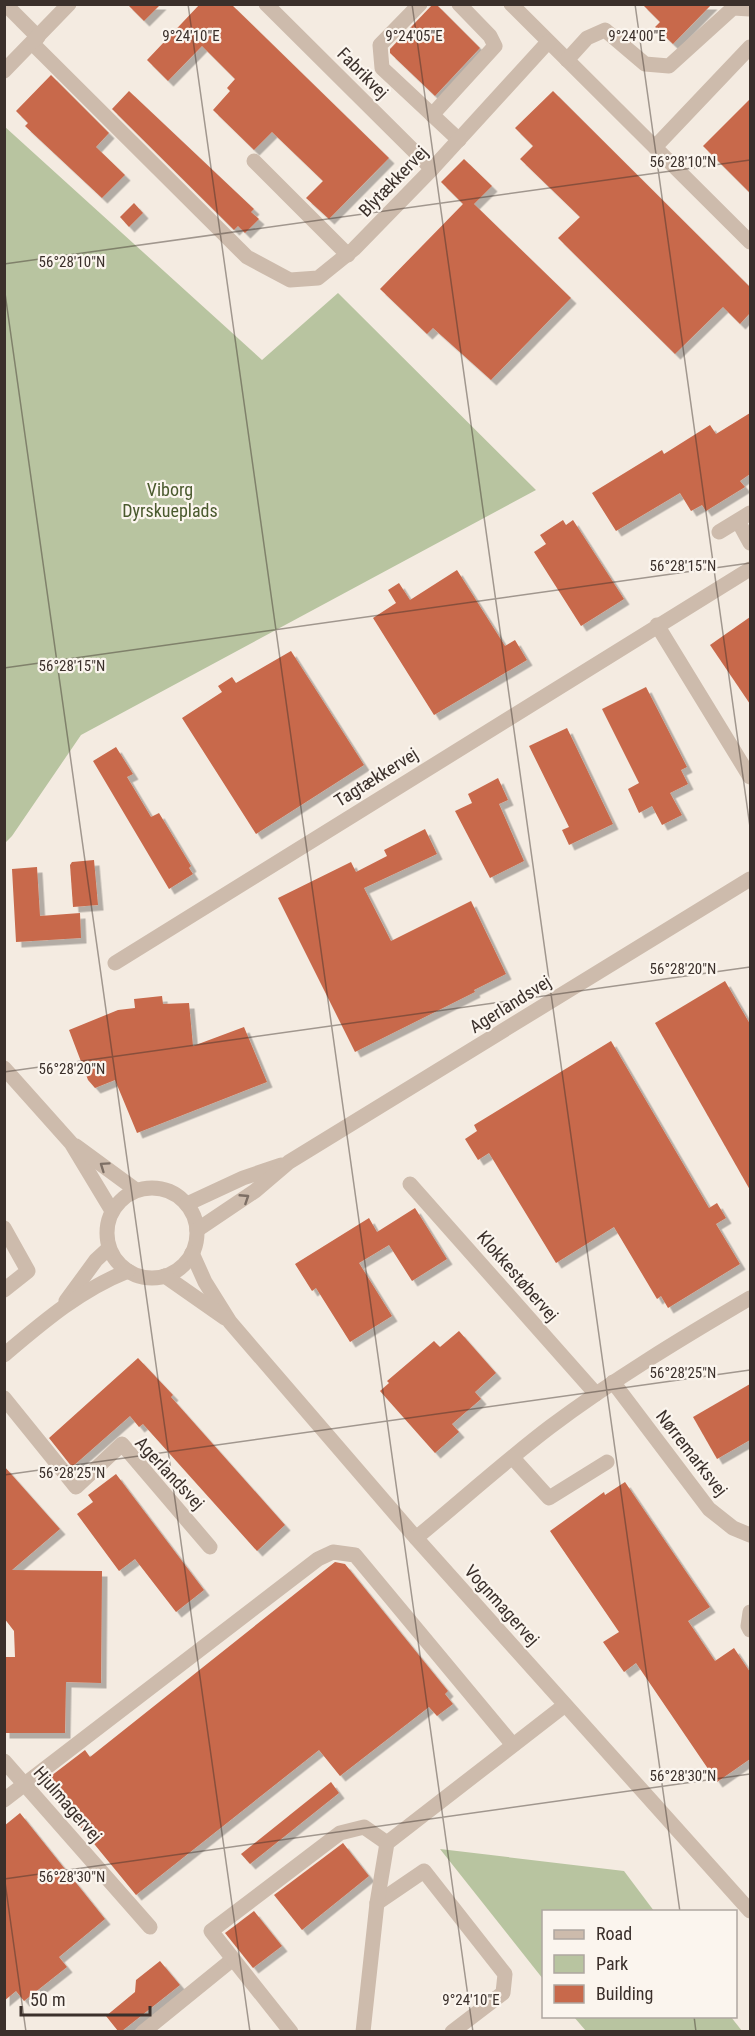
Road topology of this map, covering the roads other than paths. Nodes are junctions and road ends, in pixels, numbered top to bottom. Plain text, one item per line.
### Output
1 (5, 4) edge
2 (69, 4) edge
3 (266, 4) edge
4 (420, 4) edge
5 (459, 4) edge
6 (511, 4) edge
7 (750, 9) edge
8 (35, 40) junction
9 (548, 42) junction
10 (750, 47) edge
11 (567, 60) junction
12 (4, 71) edge
13 (432, 115) junction
14 (459, 140) junction
15 (655, 147) junction
16 (254, 161) dead end
17 (432, 169) junction
18 (750, 242) edge
19 (351, 252) junction
20 (744, 517) edge
21 (719, 532) dead end
22 (750, 543) edge
23 (750, 569) edge
24 (657, 625) junction
25 (750, 777) edge
26 (750, 879) edge
27 (115, 963) dead end
28 (4, 1068) edge
29 (71, 1143) junction
30 (289, 1162) junction
31 (410, 1184) dead end
32 (136, 1190) junction
33 (187, 1204) junction
34 (112, 1211) junction
35 (4, 1228) edge
36 (197, 1230) junction
37 (109, 1248) junction
38 (192, 1253) junction
39 (128, 1271) junction
40 (165, 1276) junction
41 (4, 1290) edge
42 (750, 1298) edge
43 (63, 1306) junction
44 (230, 1322) junction
45 (4, 1354) edge
46 (613, 1382) junction
47 (596, 1394) junction
48 (4, 1398) edge
49 (513, 1458) junction
50 (607, 1462) dead end
51 (750, 1535) edge
52 (416, 1538) junction
53 (210, 1547) dead end
54 (750, 1611) edge
55 (750, 1630) edge
56 (565, 1704) junction
57 (513, 1745) junction
58 (4, 1761) edge
59 (24, 1784) junction
60 (4, 1800) edge
61 (387, 1843) junction
62 (377, 1903) junction
63 (750, 1909) edge
64 (150, 1927) dead end
65 (233, 1959) junction
66 (143, 2031) edge
67 (291, 2031) edge
68 (363, 2031) edge
69 (452, 2031) edge

1 - 8 street, Blytækkervej
2 - 8 street
3 - 17 street, Fabrikvej
4 - 13 street
5 - 13 street
6 - 9 street
7 - 11 street
8 - 12 street
8 - 19 street, Blytækkervej
9 - 11 street
9 - 14 street, Blytækkervej
10 - 15 street
11 - 15 street
13 - 14 street
14 - 17 street, Blytækkervej
15 - 18 street
16 - 19 street
17 - 19 street, Blytækkervej
20 - 21 street
20 - 22 street
23 - 24 street, Tagtækkervej
24 - 25 street
24 - 27 street, Tagtækkervej
26 - 30 street, Agerlandsvej
28 - 29 street
32 -> 29 street
29 - 34 street
30 - 33 street, Agerlandsvej
36 -> 30 street, Agerlandsvej
31 - 47 street, Klokkestøbervej
32 - 33 street
32 - 34 street
33 - 36 street
34 - 37 street
35 - 41 street
36 - 38 street
37 - 39 street
37 - 43 street
38 - 40 street
38 - 44 street, Vognmagervej
39 - 40 street
39 - 43 street
40 - 44 street, Vognmagervej
42 - 46 street
43 - 45 street
44 - 52 street, Vognmagervej
46 - 47 street
46 - 51 street, Nørremarksvej
47 - 49 street
48 - 53 street, Agerlandsvej
49 - 50 street
49 - 52 street
52 - 56 street, Vognmagervej
54 - 55 street
56 - 57 street
56 - 63 street, Vognmagervej
57 - 59 street
57 - 61 street
58 - 59 street, Hjulmagervej
59 - 60 street
59 - 64 street, Hjulmagervej
61 - 62 street
61 - 65 street
62 - 68 street
62 - 69 street
65 - 66 street
65 - 67 street

